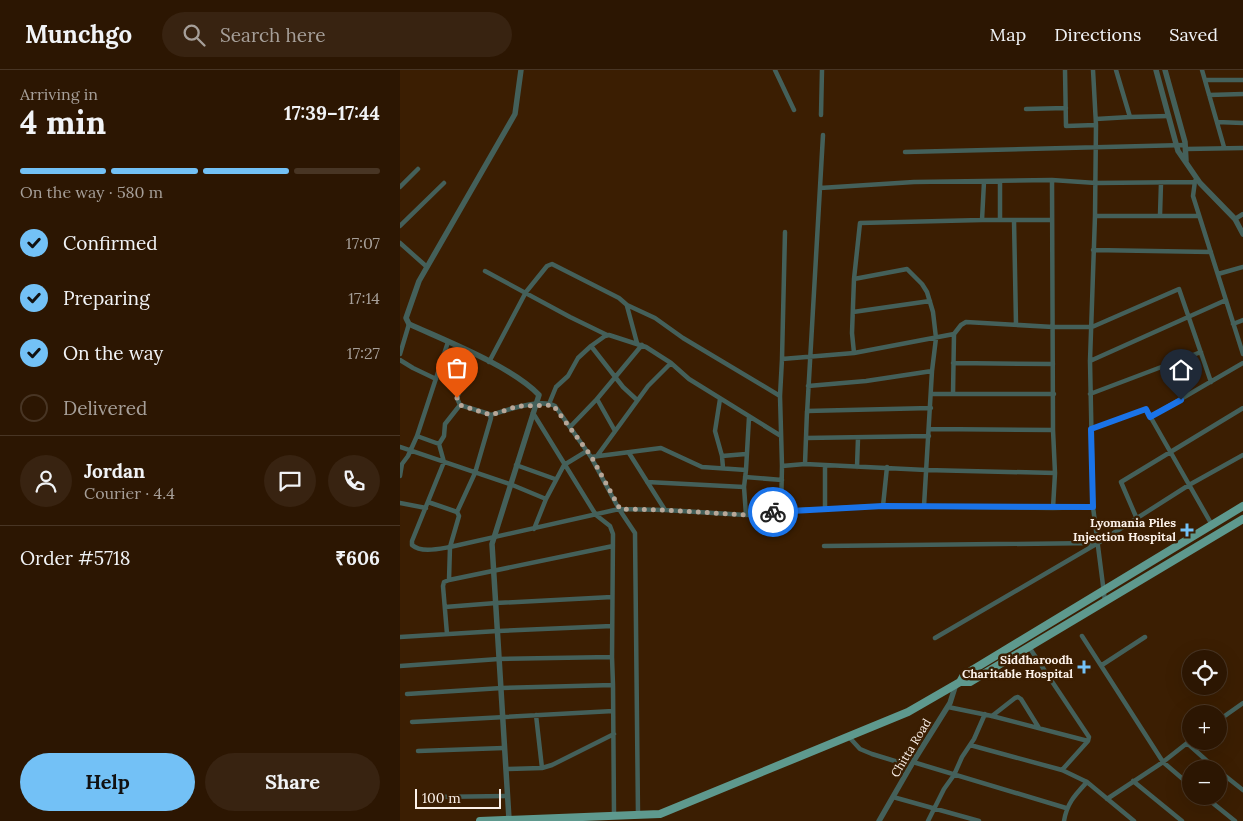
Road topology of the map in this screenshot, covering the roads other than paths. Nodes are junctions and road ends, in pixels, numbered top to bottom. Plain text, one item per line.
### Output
1 (521, 70) edge
2 (775, 70) edge
3 (822, 70) edge
4 (1065, 70) edge
5 (1093, 70) edge
6 (1116, 70) edge
7 (1156, 70) edge
8 (1165, 70) edge
9 (1202, 70) edge
10 (1205, 80) junction
11 (1243, 80) edge
12 (1243, 94) edge
13 (1210, 95) junction
14 (1066, 108) junction
15 (1026, 109) dead end
16 (794, 110) dead end
17 (821, 115) dead end
18 (1169, 116) junction
19 (1130, 117) junction
20 (1096, 122) junction
21 (1217, 122) junction
22 (1243, 123) edge
23 (823, 135) dead end
24 (1177, 146) junction
25 (1095, 147) junction
26 (1186, 147) junction
27 (1224, 147) junction
28 (1243, 148) edge
29 (905, 152) dead end
30 (1186, 161) junction
31 (418, 169) dead end
32 (1052, 180) junction
33 (1000, 181) junction
34 (1196, 181) junction
35 (984, 182) junction
36 (1161, 182) junction
37 (444, 183) dead end
38 (1096, 183) junction
39 (400, 187) edge
40 (820, 188) junction
41 (1243, 214) edge
42 (1160, 215) junction
43 (1096, 216) junction
44 (1200, 216) junction
45 (1235, 219) junction
46 (982, 220) junction
47 (1000, 220) junction
48 (1014, 220) junction
49 (1052, 220) junction
50 (400, 226) edge
51 (785, 232) dead end
52 (1243, 234) edge
53 (400, 243) edge
54 (1093, 250) junction
55 (1211, 252) junction
56 (427, 267) junction
57 (1243, 267) edge
58 (486, 271) dead end
59 (1218, 274) junction
60 (854, 279) junction
61 (526, 292) junction
62 (1226, 300) junction
63 (930, 301) junction
64 (627, 305) junction
65 (853, 312) junction
66 (1189, 317) junction
67 (1243, 320) edge
68 (409, 324) junction
69 (1016, 324) junction
70 (1233, 324) junction
71 (1053, 327) junction
72 (1092, 327) junction
73 (954, 334) junction
74 (607, 335) junction
75 (402, 338) edge
76 (936, 338) junction
77 (448, 342) junction
78 (640, 344) junction
79 (591, 346) junction
80 (1201, 352) junction
81 (854, 353) junction
82 (400, 354) edge
83 (474, 354) junction
84 (1243, 354) edge
85 (809, 357) junction
86 (782, 359) junction
87 (400, 360) edge
88 (1090, 361) junction
89 (489, 362) junction
90 (670, 363) junction
91 (953, 363) junction
92 (1243, 363) edge
93 (1053, 364) junction
94 (932, 371) junction
95 (615, 376) junction
96 (436, 379) junction
97 (1211, 382) junction
98 (808, 386) junction
99 (931, 394) junction
100 (953, 394) junction
101 (1054, 394) junction
102 (1090, 394) junction
103 (780, 396) junction
104 (597, 399) junction
105 (720, 399) junction
106 (637, 400) junction
107 (549, 404) junction
108 (460, 405) junction
109 (536, 405) junction
110 (931, 408) junction
111 (1243, 408) edge
112 (533, 413) junction
113 (807, 414) junction
114 (491, 415) junction
115 (749, 417) junction
116 (1150, 417) junction
117 (570, 427) junction
118 (929, 429) junction
119 (1091, 429) junction
120 (1053, 430) junction
121 (614, 432) junction
122 (417, 436) junction
123 (780, 436) junction
124 (929, 436) junction
125 (806, 438) junction
126 (858, 438) junction
127 (439, 444) junction
128 (400, 447) edge
129 (410, 450) junction
130 (587, 451) junction
131 (1170, 452) junction
132 (629, 453) junction
133 (746, 454) junction
134 (1243, 454) edge
135 (591, 456) junction
136 (597, 456) junction
137 (722, 456) junction
138 (444, 462) junction
139 (805, 464) junction
140 (516, 465) junction
141 (564, 465) junction
142 (825, 465) junction
143 (782, 466) junction
144 (857, 467) junction
145 (887, 467) junction
146 (723, 468) junction
147 (746, 470) junction
148 (926, 470) junction
149 (475, 473) junction
150 (1056, 473) junction
151 (400, 476) edge
152 (745, 477) junction
153 (555, 479) junction
154 (782, 480) junction
155 (647, 482) junction
156 (510, 484) junction
157 (1189, 485) junction
158 (744, 487) junction
159 (546, 499) junction
160 (428, 502) junction
161 (400, 503) edge
162 (883, 506) junction
163 (924, 506) junction
164 (1243, 506) edge
165 (1093, 507) junction
166 (426, 508) junction
167 (1053, 508) junction
168 (620, 509) junction
169 (825, 509) junction
170 (665, 510) junction
171 (781, 511) junction
172 (457, 512) junction
173 (596, 515) junction
174 (746, 515) junction
175 (1137, 519) junction
176 (1243, 519) edge
177 (1212, 525) junction
178 (534, 529) junction
179 (493, 538) junction
180 (1098, 543) junction
181 (613, 546) junction
182 (824, 546) dead end
183 (450, 547) junction
184 (494, 570) junction
185 (449, 580) junction
186 (1105, 590) junction
187 (612, 597) junction
188 (1105, 601) junction
189 (496, 603) junction
190 (445, 607) junction
191 (612, 626) junction
192 (498, 631) junction
193 (447, 634) junction
194 (1082, 636) dead end
195 (400, 637) edge
196 (1145, 637) dead end
197 (935, 638) dead end
198 (1029, 647) junction
199 (612, 657) junction
200 (499, 659) junction
201 (1102, 665) junction
202 (400, 666) edge
203 (958, 683) junction
204 (613, 685) junction
205 (502, 688) junction
206 (407, 694) dead end
207 (1243, 703) edge
208 (948, 707) junction
209 (613, 711) junction
210 (985, 714) junction
211 (1227, 714) edge
212 (536, 715) junction
213 (992, 716) junction
214 (504, 717) junction
215 (412, 722) dead end
216 (1039, 728) junction
217 (614, 734) junction
218 (849, 737) junction
219 (1088, 742) junction
220 (970, 745) junction
221 (1182, 747) edge
222 (504, 748) junction
223 (1197, 750) edge
224 (418, 751) dead end
225 (1207, 760) edge
226 (1163, 762) junction
227 (912, 764) junction
228 (542, 768) junction
229 (506, 769) junction
230 (1062, 770) junction
231 (954, 775) junction
232 (1227, 777) edge
233 (1182, 778) edge
234 (1133, 781) junction
235 (1087, 782) junction
236 (1243, 790) edge
237 (508, 796) junction
238 (431, 797) dead end
239 (893, 797) junction
240 (1107, 799) junction
241 (1215, 805) edge
242 (1066, 808) junction
243 (935, 809) junction
244 (638, 814) junction
245 (614, 815) junction
246 (625, 818) edge
247 (505, 820) edge
248 (480, 821) edge
249 (879, 821) edge
250 (928, 821) edge
251 (979, 821) edge
252 (1064, 821) edge
253 (1134, 821) edge
254 (1182, 821) edge
255 (1235, 821) edge

1 - 56 street
2 - 16 street
3 - 17 street
4 - 14 street
5 - 20 street
6 - 19 street
7 - 18 street
8 - 26 street
9 - 10 street
10 - 11 street
10 - 13 street
12 - 13 street
13 - 21 street
14 - 15 street
14 - 20 street
18 - 19 street
18 - 24 street
19 - 20 street
20 - 25 street
21 - 22 street
21 - 27 street
23 - 40 street
24 - 25 street
24 - 26 street
24 - 30 street
25 - 29 street
25 - 38 street
26 - 27 street
26 - 30 street
27 - 28 street
30 - 34 street
31 - 39 street
32 - 33 street
32 - 38 street
32 - 49 street
33 - 35 street
33 - 47 street
34 - 36 street
34 - 44 street
34 - 45 street
35 - 40 street
35 - 46 street
36 - 38 street
36 - 42 street
37 - 50 street
38 - 43 street
40 - 85 street
41 - 45 street
42 - 43 street
42 - 44 street
43 - 54 street
44 - 55 street
45 - 52 street
46 - 47 street
46 - 60 street
47 - 48 street
48 - 49 street
48 - 69 street
49 - 71 street
51 - 86 street
53 - 56 street
54 - 55 street
54 - 72 street
55 - 59 street
56 - 68 street
57 - 59 street
58 - 61 street
59 - 62 street
60 - 63 street
60 - 65 street
61 - 64 street
61 - 74 street
61 - 89 street
62 - 66 street
62 - 70 street
63 - 65 street
63 - 76 street
64 - 78 street
64 - 103 street
65 - 81 street
66 - 72 street
66 - 80 street
66 - 88 street
67 - 70 street
68 - 75 street
68 - 77 street
69 - 71 street
69 - 73 street
70 - 84 street
71 - 72 street
71 - 93 street
72 - 88 street
73 - 76 street
73 - 91 street
74 - 78 street
74 - 79 street
75 - 82 street
76 - 81 street
76 - 94 street
77 - 83 street
77 - 96 street
78 - 90 street
78 - 95 street
79 - 95 street
79 - 107 street
80 - 97 street
80 - 102 street
81 - 85 street
83 - 89 street
83 - 108 street
85 - 86 street
85 - 98 street
86 - 103 street
87 - 96 street
88 - 102 street
89 - 109 street
90 - 105 street
90 - 106 street
91 - 93 street
91 - 100 street
92 - 97 street
93 - 101 street
94 - 98 street
94 - 99 street
95 - 104 street
95 - 106 street
96 - 122 street
97 - 116 street
98 - 113 street
99 - 100 street
99 - 110 street
100 - 101 street
101 - 120 street
102 - 119 street
103 - 123 street
104 - 117 street
104 - 121 street
105 - 115 street
105 - 137 street
106 - 121 street
107 - 109 street
107 - 117 street
108 - 114 street
108 - 127 street
109 - 112 street
109 - 114 street
110 - 113 street
110 - 118 street
111 - 131 street
112 - 140 street
112 - 141 street
113 - 125 street
114 - 149 street
115 - 123 street
115 - 133 street
116 - 119 street
116 - 131 street
117 - 130 street
118 - 120 street
118 - 124 street
119 - 165 street
120 - 150 street
121 - 136 street
122 - 127 street
122 - 129 street
123 - 143 street
124 - 126 street
124 - 148 street
125 - 126 street
125 - 139 street
126 - 144 street
127 - 138 street
128 - 129 street
129 - 138 street
129 - 151 street
130 - 135 street
130 - 141 street
131 - 157 street
131 - 175 street
132 - 136 street
132 - 146 street
132 - 155 street
133 - 137 street
133 - 147 street
134 - 157 street
135 - 136 street
135 - 168 street
137 - 146 street
138 - 149 street
138 - 160 street
139 - 142 street
139 - 143 street
140 - 153 street
140 - 156 street
141 - 153 street
141 - 173 street
142 - 144 street
142 - 169 street
143 - 154 street
144 - 145 street
145 - 148 street
145 - 162 street
146 - 147 street
147 - 152 street
148 - 150 street
148 - 163 street
149 - 156 street
149 - 172 street
150 - 167 street
152 - 154 street
152 - 158 street
153 - 159 street
154 - 171 street
155 - 158 street
155 - 170 street
156 - 159 street
156 - 179 street
157 - 175 street
157 - 177 street
158 - 174 street
159 - 178 street
160 - 166 street
160 - 172 street
161 - 166 street
162 - 163 street
162 - 169 street
163 - 167 street
164 - 177 main road
165 - 167 street
165 - 180 street
166 - 183 street
168 - 170 street
168 - 173 street
168 - 244 street
169 - 171 street
170 - 174 street
171 - 174 street
172 - 183 street
173 - 178 street
173 - 181 street
175 - 180 street
176 - 188 main road
177 - 186 main road
178 - 179 street
179 - 183 street
179 - 184 street
180 - 182 street
180 - 186 street
180 - 197 street
181 - 184 street
181 - 187 street
183 - 185 street
184 - 185 street
184 - 189 street
185 - 190 street
186 - 188 street
186 - 203 main road
187 - 189 street
187 - 191 street
188 - 198 main road
189 - 190 street
189 - 192 street
190 - 193 street
191 - 192 street
191 - 199 street
192 - 193 street
192 - 200 street
193 - 195 street
194 - 201 street
196 - 201 street
198 - 203 main road
198 - 219 street
199 - 200 street
199 - 204 street
200 - 202 street
200 - 205 street
201 - 226 street
203 - 208 street, Chitta Road
203 - 218 main road
204 - 205 street
204 - 209 street
205 - 206 street
205 - 214 street
207 - 211 street
208 - 210 street
208 - 227 street, Chitta Road
209 - 212 street
209 - 217 street
210 - 213 street
210 - 220 street
212 - 214 street
212 - 228 street
213 - 216 street
213 - 216 street
214 - 215 street
214 - 222 street
216 - 219 street
217 - 228 street
217 - 245 street
218 - 227 street
218 - 244 main road
219 - 230 street
220 - 230 street
220 - 231 street
221 - 226 street
222 - 224 street
222 - 229 street
223 - 225 street
226 - 233 street
226 - 234 street
227 - 231 street
227 - 239 street, Chitta Road
228 - 229 street
229 - 237 street
230 - 235 street
231 - 242 street
231 - 243 street
232 - 236 street
234 - 240 street
234 - 254 street
235 - 240 street
235 - 242 street
237 - 238 street
237 - 247 street
239 - 243 street
239 - 249 street, Chitta Road
240 - 253 street
241 - 255 street
242 - 252 street
243 - 250 street
243 - 251 street
244 - 246 main road
245 - 246 main road
245 - 247 main road
247 - 248 main road

